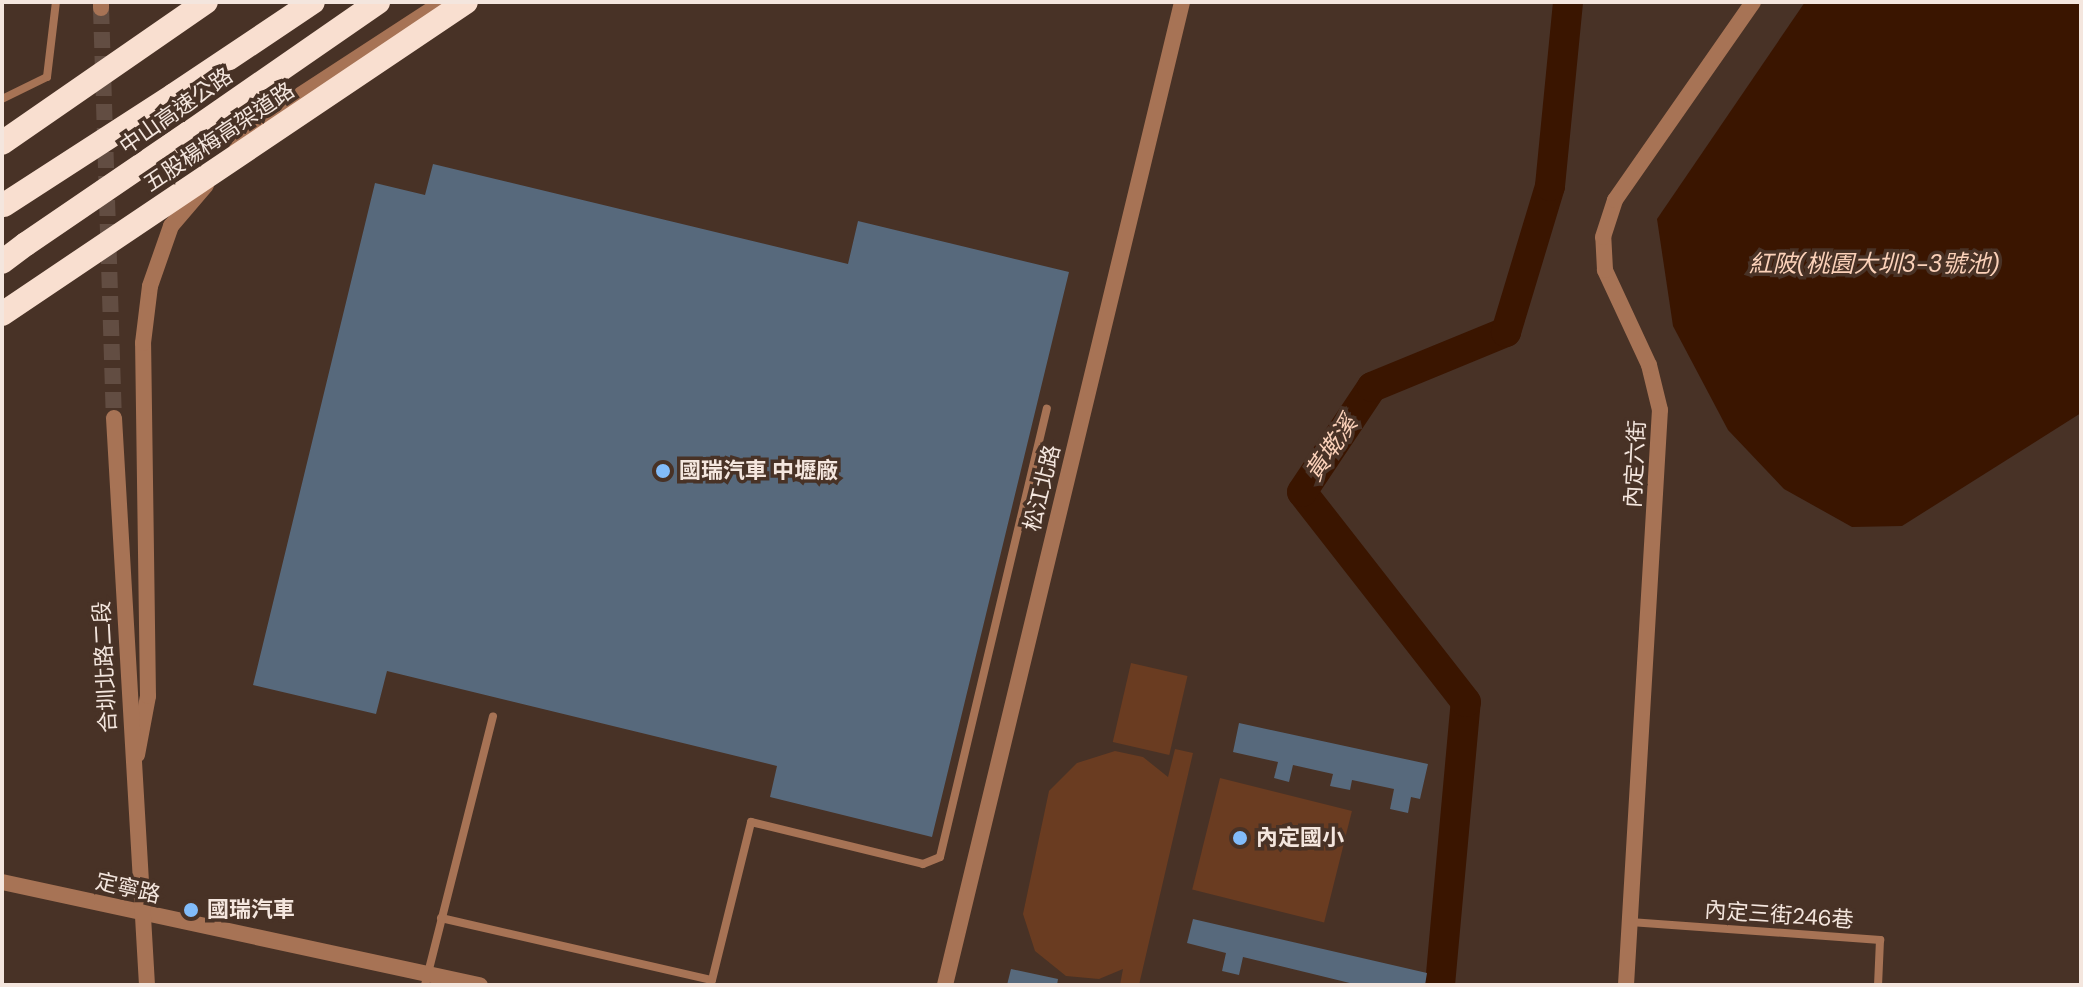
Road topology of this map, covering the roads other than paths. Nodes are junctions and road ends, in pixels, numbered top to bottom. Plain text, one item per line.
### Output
1 (56, 2) edge
2 (206, 2) edge
3 (313, 2) edge
4 (378, 2) edge
5 (443, 2) edge
6 (466, 2) edge
7 (1182, 2) edge
8 (1753, 2) edge
9 (2, 99) edge
10 (2, 143) edge
11 (3, 205) edge
12 (2, 262) edge
13 (2, 314) edge
14 (1047, 409) dead end
15 (114, 418) tunnel mouth
16 (146, 568) junction
17 (125, 615) junction
18 (493, 716) dead end
19 (133, 773) junction
20 (2, 882) edge
21 (141, 914) junction
22 (441, 918) junction
23 (1630, 922) junction
24 (426, 979) edge
25 (147, 985) edge
26 (480, 985) edge
27 (945, 985) edge
28 (1626, 985) edge
29 (1878, 985) edge

1 - 9 lane
2 - 10 highway, bridge
3 - 11 highway, 中山高速公路, bridge
4 - 12 highway, 中山高速公路, bridge
5 - 16 street
6 - 13 highway, 五股楊梅高架道路, bridge
7 - 27 street, 松江北路
8 - 23 street, 內定六街
14 - 22 lane
15 - 17 street, 合圳北路二段
16 - 17 street
16 - 19 street
17 - 19 street, 合圳北路二段
18 - 22 lane
19 - 21 street, 合圳北路二段
20 - 21 street, 定寧路
21 - 24 street, 定寧路
21 - 25 street, 合圳北路二段
22 - 24 lane
23 - 28 street, 內定六街
23 - 29 lane, 內定三街246巷
24 - 26 street, 定寧路

